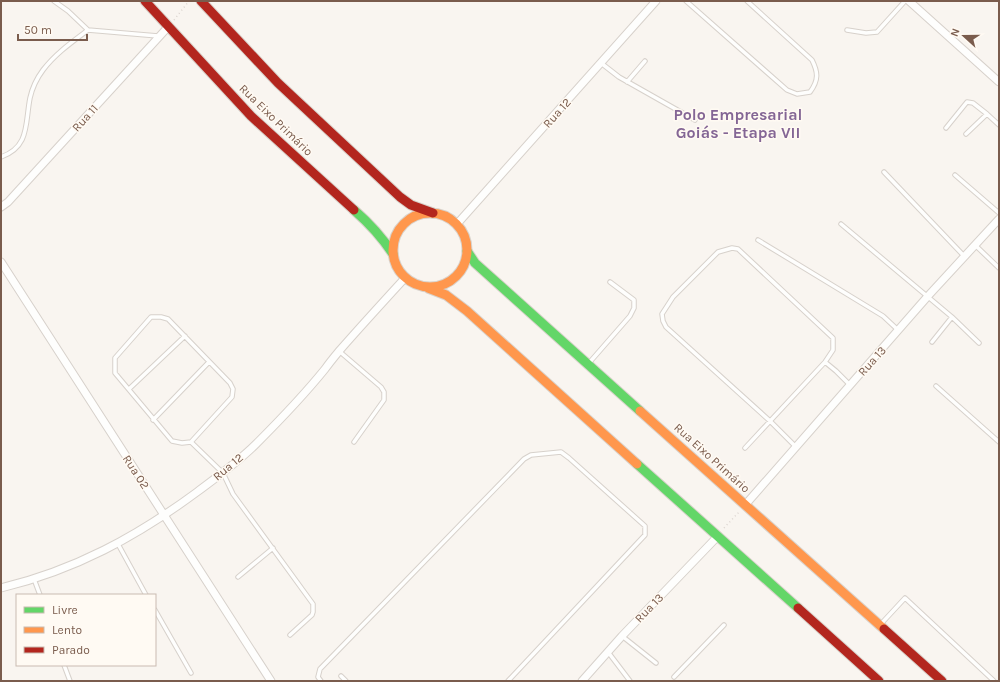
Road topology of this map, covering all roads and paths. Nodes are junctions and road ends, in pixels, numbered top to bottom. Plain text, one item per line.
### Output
1 (54, 1) edge
2 (145, 1) edge
3 (189, 1) edge
4 (201, 1) edge
5 (656, 1) edge
6 (686, 1) edge
7 (747, 1) edge
8 (905, 1) edge
9 (909, 1) edge
10 (168, 28) junction
11 (88, 30) junction
12 (846, 30) dead end
13 (159, 36) junction
14 (645, 61) dead end
15 (601, 63) junction
16 (627, 82) junction
17 (999, 82) edge
18 (987, 114) junction
19 (695, 120) dead end
20 (999, 125) edge
21 (946, 128) dead end
22 (966, 134) dead end
23 (1, 157) edge
24 (884, 172) dead end
25 (955, 175) dead end
26 (1, 207) edge
27 (433, 213) junction
28 (999, 213) edge
29 (999, 219) edge
30 (457, 224) junction
31 (841, 224) dead end
32 (758, 240) dead end
33 (975, 245) junction
34 (467, 251) junction
35 (393, 254) junction
36 (964, 256) junction
37 (1, 262) edge
38 (999, 268) edge
39 (405, 278) junction
40 (610, 282) dead end
41 (428, 288) junction
42 (928, 296) junction
43 (952, 317) junction
44 (899, 330) junction
45 (184, 336) junction
46 (932, 342) dead end
47 (979, 343) dead end
48 (339, 351) junction
49 (209, 362) junction
50 (825, 362) junction
51 (589, 364) junction
52 (850, 385) junction
53 (936, 386) dead end
54 (129, 389) junction
55 (154, 420) junction
56 (770, 421) junction
57 (191, 442) junction
58 (354, 442) dead end
59 (999, 442) edge
60 (796, 447) junction
61 (744, 448) dead end
62 (223, 473) junction
63 (746, 504) junction
64 (165, 516) junction
65 (718, 536) junction
66 (118, 544) junction
67 (273, 548) junction
68 (238, 577) dead end
69 (34, 579) junction
70 (1, 588) edge
71 (40, 594) edge
72 (145, 594) edge
73 (156, 612) edge
74 (724, 625) dead end
75 (880, 625) junction
76 (290, 635) dead end
77 (622, 636) junction
78 (608, 652) junction
79 (656, 663) dead end
80 (64, 666) edge
81 (191, 673) dead end
82 (341, 676) dead end
83 (674, 677) dead end
84 (70, 681) edge
85 (271, 681) edge
86 (321, 681) edge
87 (346, 681) edge
88 (508, 681) edge
89 (582, 681) edge
90 (630, 681) edge
91 (879, 681) edge
92 (942, 681) edge
93 (994, 681) edge

1 - 11 lane
2 - 10 street, Rua Eixo Primário
3 - 10 path
4 - 27 street
5 - 15 street, Rua 12
6 - 7 lane
8 - 12 lane
9 - 17 street
10 - 13 street, Rua 11
10 - 35 street, Rua Eixo Primário
11 - 13 lane
11 - 23 lane
13 - 26 street, Rua 11
14 - 16 lane
15 - 16 lane
15 - 30 street, Rua 12
16 - 19 lane
18 - 20 lane
18 - 21 lane
18 - 22 lane
24 - 36 lane
25 - 28 lane
27 - 30 street
27 - 35 street
29 - 33 street, Rua 13
30 - 34 street
31 - 42 lane
32 - 44 lane
33 - 36 street, Rua 13
33 - 38 lane
34 - 41 street
34 - 51 street, Rua Eixo Primário
35 - 39 street
36 - 42 street, Rua 13
37 - 64 street, Rua 02
39 - 41 street
39 - 48 street, Rua 12
40 - 51 lane
41 - 65 street
42 - 43 lane
42 - 44 street, Rua 13
43 - 46 lane
43 - 47 lane
44 - 52 street, Rua 13
45 - 49 lane
45 - 54 lane
45 - 54 lane
48 - 58 lane
48 - 62 street, Rua 12
49 - 55 lane
49 - 57 lane
50 - 52 lane
50 - 56 lane
50 - 56 lane
51 - 63 street, Rua Eixo Primário
52 - 60 street, Rua 13
53 - 59 lane
54 - 55 lane
55 - 57 lane
56 - 60 lane
56 - 61 lane
57 - 62 lane
60 - 63 street, Rua 13
62 - 64 street, Rua 12
62 - 67 lane
63 - 65 path
63 - 75 street, Rua Eixo Primário
64 - 66 street, Rua 12
64 - 85 street, Rua 02
65 - 77 street, Rua 13
65 - 91 street
66 - 69 street, Rua 12
66 - 72 lane
67 - 68 lane
67 - 76 lane
69 - 70 street, Rua 12
69 - 71 lane
73 - 81 lane
74 - 83 lane
75 - 92 street, Rua Eixo Primário
75 - 93 lane
77 - 78 street, Rua 13
77 - 79 lane
78 - 89 street, Rua 13
78 - 90 lane
80 - 84 lane
82 - 87 lane
86 - 88 lane

